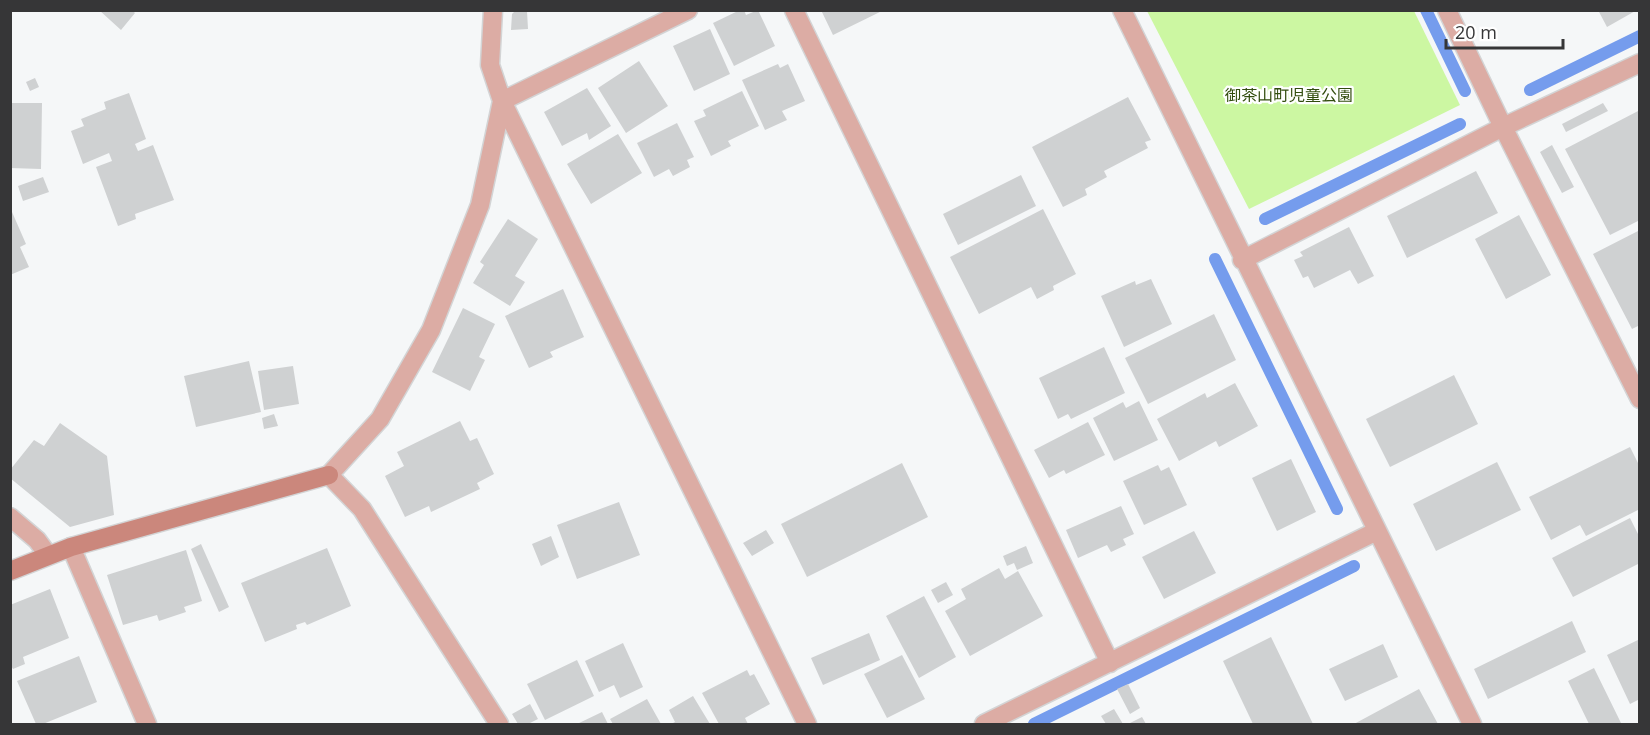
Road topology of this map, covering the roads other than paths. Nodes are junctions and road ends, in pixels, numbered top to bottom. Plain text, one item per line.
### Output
1 (493, 10) edge
2 (687, 10) edge
3 (794, 10) edge
4 (1122, 10) edge
5 (1447, 10) edge
6 (1640, 63) edge
7 (502, 102) junction
8 (1503, 127) junction
9 (1242, 260) junction
10 (1640, 399) edge
11 (329, 475) junction
12 (10, 517) edge
13 (1377, 531) junction
14 (71, 547) junction
15 (48, 555) junction
16 (10, 571) edge
17 (1110, 663) junction
18 (147, 724) edge
19 (499, 724) edge
20 (807, 724) edge
21 (984, 724) edge
22 (1472, 724) edge

1 - 7 street
2 - 7 street
3 - 17 street
4 - 9 street
5 - 8 street
6 - 8 street
7 - 11 street
7 - 20 street
8 - 9 street
8 - 10 street
9 - 13 street
11 - 14 street
11 - 19 street
12 - 15 street
13 - 17 street
13 - 22 street
14 - 15 street
14 - 18 street
15 - 16 street
17 - 21 street

